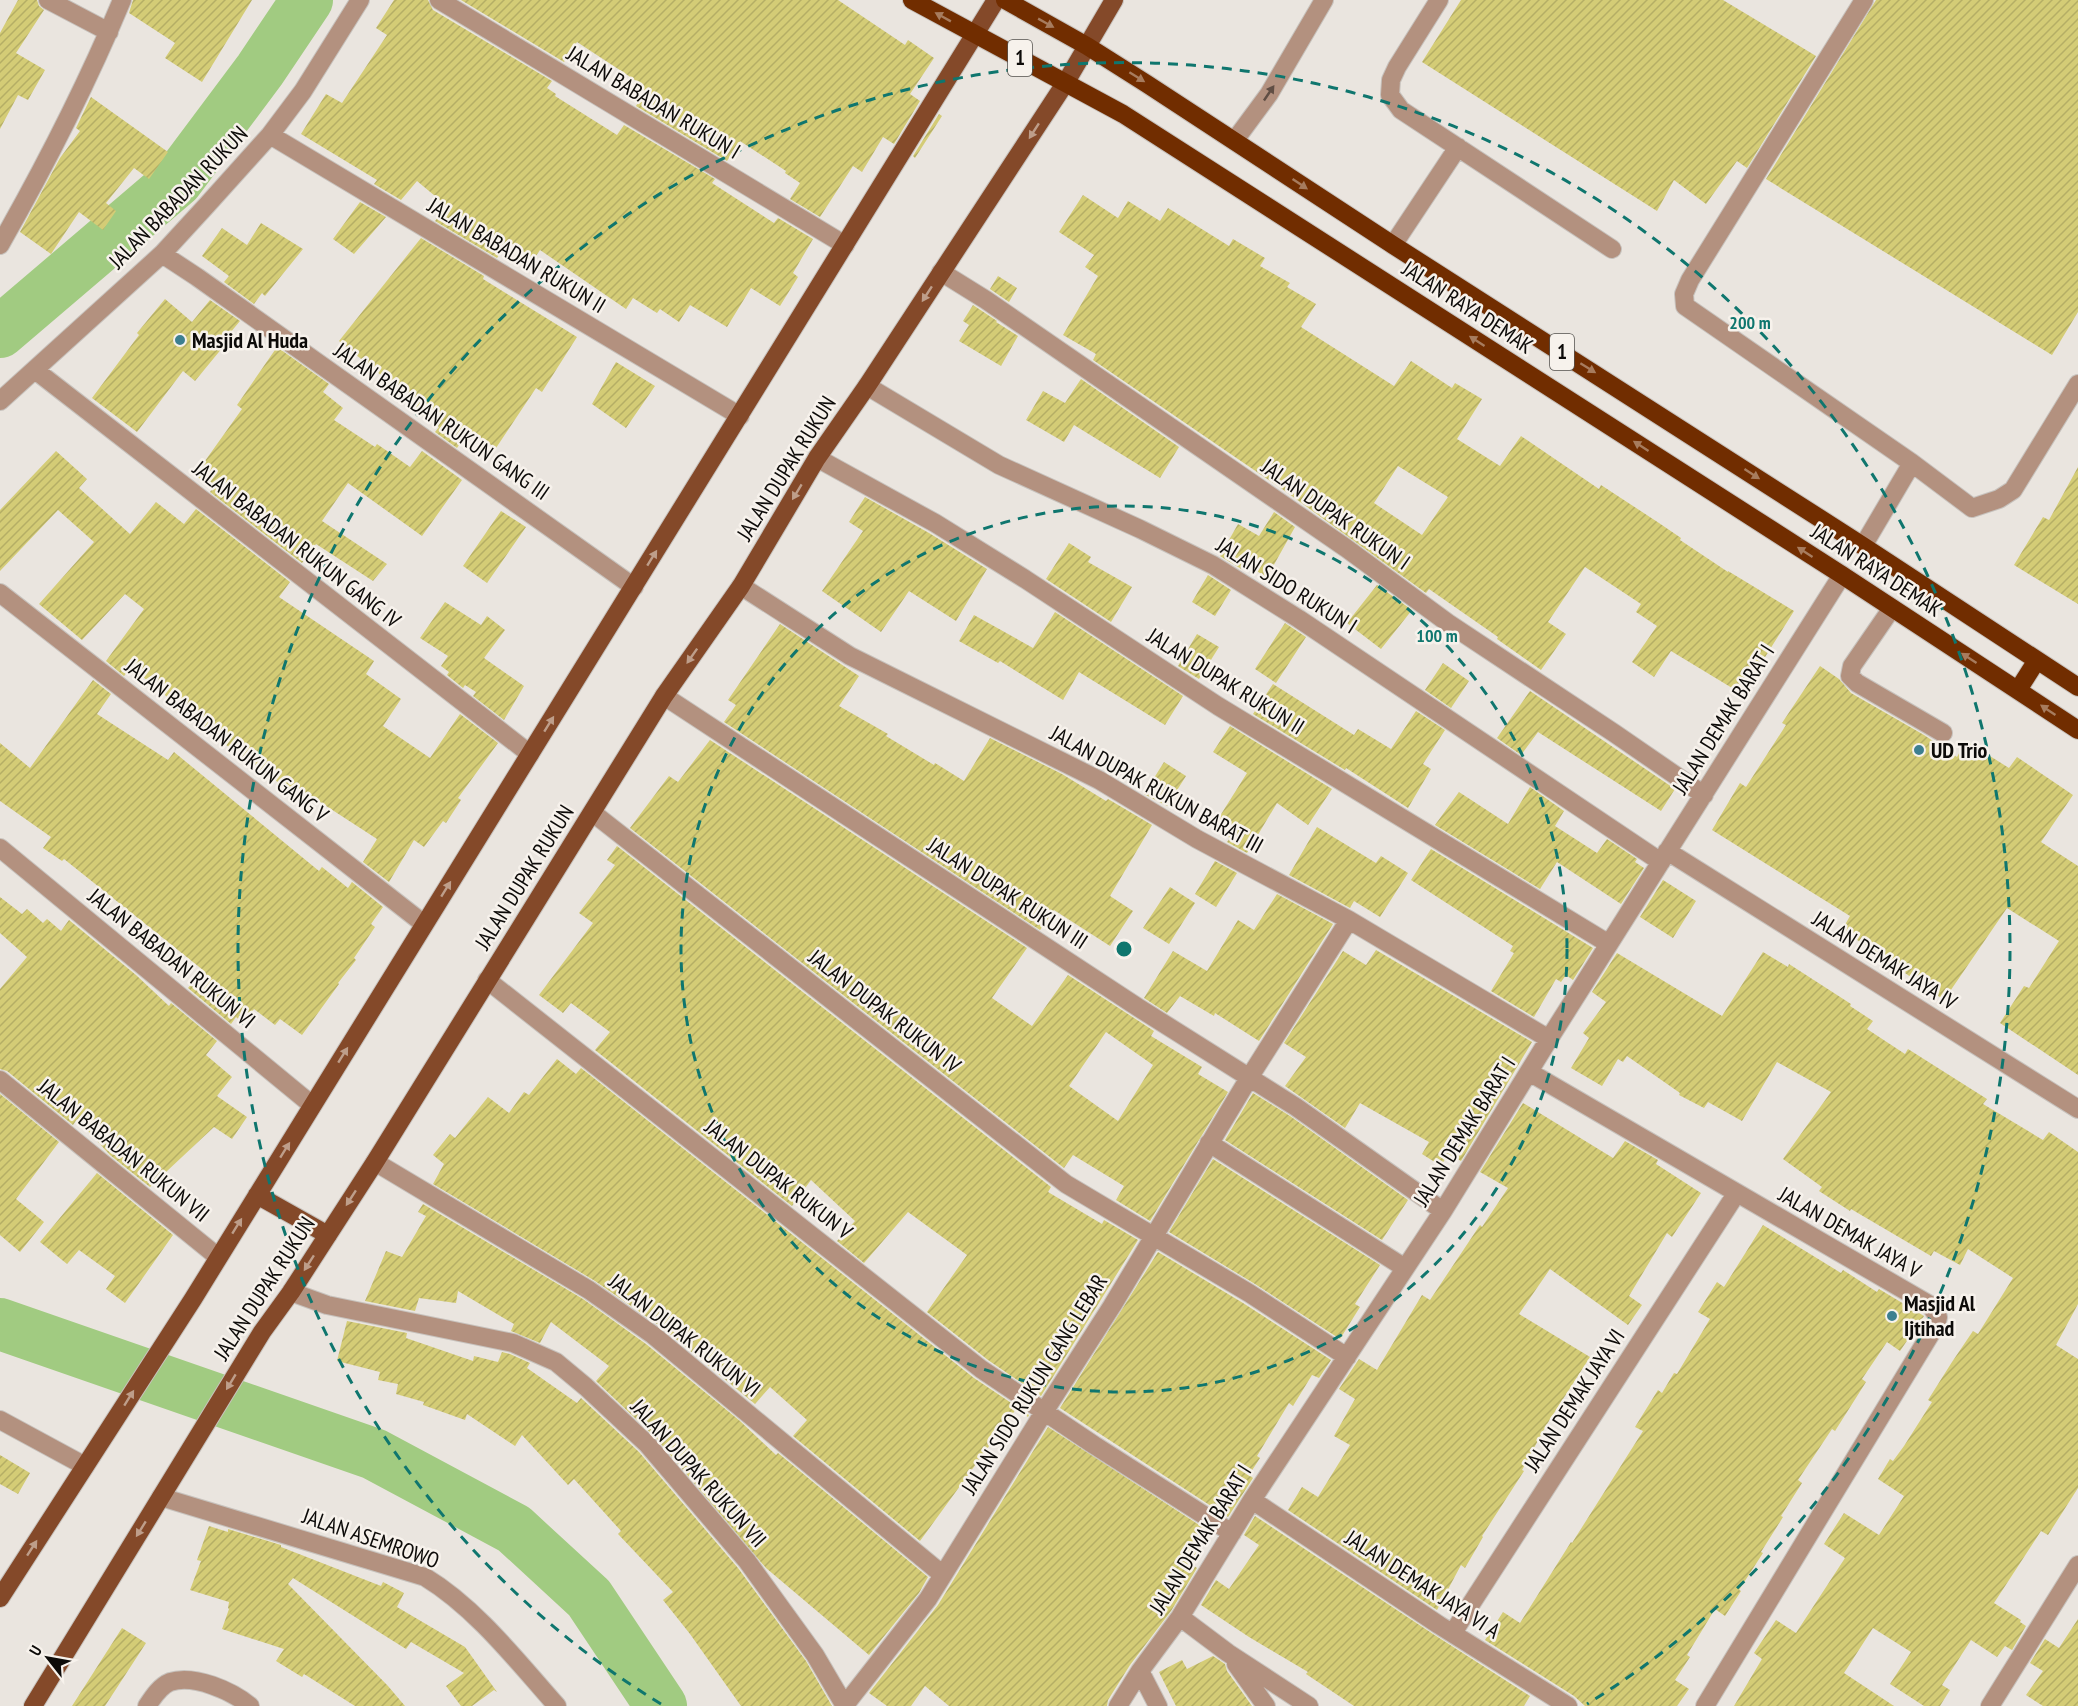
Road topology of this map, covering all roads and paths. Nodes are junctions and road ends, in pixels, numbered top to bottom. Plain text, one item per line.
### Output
1 (48, 0) edge
2 (122, 0) edge
3 (360, 0) edge
4 (439, 0) edge
5 (912, 0) edge
6 (996, 0) edge
7 (1005, 0) edge
8 (1114, 0) edge
9 (1324, 0) edge
10 (1438, 0) edge
11 (1864, 0) edge
12 (109, 32) junction
13 (974, 34) junction
14 (1087, 46) junction
15 (1066, 82) junction
16 (270, 135) junction
17 (1235, 140) junction
18 (1458, 147) junction
19 (0, 245) edge
20 (845, 245) junction
21 (1393, 245) junction
22 (1612, 249) dead end
23 (162, 254) junction
24 (941, 272) junction
25 (35, 370) junction
26 (2078, 384) edge
27 (867, 386) junction
28 (0, 401) edge
29 (740, 416) junction
30 (817, 458) junction
31 (1912, 463) junction
32 (1863, 546) junction
33 (1842, 575) junction
34 (741, 586) junction
35 (634, 587) junction
36 (0, 593) edge
37 (1892, 608) junction
38 (2037, 660) junction
39 (2078, 687) edge
40 (2018, 690) junction
41 (664, 696) junction
42 (2078, 730) edge
43 (1943, 733) dead end
44 (530, 754) junction
45 (1704, 795) junction
46 (593, 813) junction
47 (0, 848) edge
48 (1664, 856) junction
49 (1348, 920) junction
50 (424, 924) junction
51 (1609, 944) junction
52 (487, 980) junction
53 (1549, 1038) junction
54 (1529, 1072) junction
55 (1248, 1078) junction
56 (0, 1080) edge
57 (312, 1105) junction
58 (2078, 1109) edge
59 (1209, 1143) junction
60 (375, 1162) junction
61 (1736, 1194) junction
62 (256, 1195) junction
63 (1443, 1211) junction
64 (328, 1235) junction
65 (1154, 1236) junction
66 (218, 1257) junction
67 (1406, 1268) junction
68 (291, 1292) junction
69 (1347, 1357) junction
70 (1044, 1412) junction
71 (0, 1420) edge
72 (85, 1466) junction
73 (161, 1497) junction
74 (1252, 1500) junction
75 (1232, 1533) junction
76 (2078, 1565) edge
77 (943, 1575) junction
78 (0, 1598) edge
79 (1180, 1617) junction
80 (1453, 1633) junction
81 (1228, 1653) junction
82 (1140, 1671) junction
83 (33, 1706) edge
84 (147, 1706) edge
85 (250, 1706) edge
86 (557, 1706) edge
87 (845, 1706) edge
88 (1118, 1706) edge
89 (1158, 1706) edge
90 (1266, 1706) edge
91 (1309, 1706) edge
92 (1569, 1706) edge
93 (1705, 1706) edge
94 (1990, 1706) edge

1 - 12 street
2 - 12 street
3 - 16 street, JALAN BABADAN RUKUN
4 - 20 street, JALAN BABADAN RUKUN I
13 -> 5 highway, JALAN RAYA DEMAK / 1
6 - 13 main road
7 -> 14 highway, JALAN RAYA DEMAK / 1
8 - 14 main road, JALAN DUPAK RUKUN
17 -> 9 street
10 - 18 street
11 - 31 street
12 - 19 street
13 - 15 highway, JALAN RAYA DEMAK / 1
13 - 20 main road
14 - 15 main road, JALAN DUPAK RUKUN
14 -> 17 highway, JALAN RAYA DEMAK / 1
15 -> 24 main road, JALAN DUPAK RUKUN
33 -> 15 highway, JALAN RAYA DEMAK / 1
16 - 23 street, JALAN BABADAN RUKUN
16 - 29 street, JALAN BABADAN RUKUN II
17 -> 21 highway, JALAN RAYA DEMAK / 1
18 - 21 street
18 - 22 street
20 - 29 main road
21 -> 32 highway, JALAN RAYA DEMAK / 1
23 - 25 street, JALAN BABADAN RUKUN
23 - 35 street, JALAN BABADAN RUKUN GANG III
24 -> 27 main road, JALAN DUPAK RUKUN
24 - 45 street, JALAN DUPAK RUKUN I
25 - 28 street, JALAN BABADAN RUKUN
25 - 44 street, JALAN BABADAN RUKUN GANG IV
26 - 31 street
27 - 30 main road, JALAN DUPAK RUKUN
27 - 48 street, JALAN SIDO RUKUN I
35 -> 29 main road
30 -> 34 main road, JALAN DUPAK RUKUN
30 - 51 street, JALAN DUPAK RUKUN II
31 - 32 street
32 - 38 highway, JALAN RAYA DEMAK / 1
33 - 37 highway, JALAN RAYA DEMAK / 1
33 - 45 street, JALAN DEMAK BARAT I
34 -> 41 main road, JALAN DUPAK RUKUN
34 - 49 street, JALAN DUPAK RUKUN BARAT III
44 -> 35 main road
36 - 50 street, JALAN BABADAN RUKUN GANG V
40 -> 37 highway, JALAN RAYA DEMAK / 1
37 - 43 street
38 - 39 highway, JALAN RAYA DEMAK / 1
38 - 40 highway
42 -> 40 highway, JALAN RAYA DEMAK / 1
41 - 46 main road, JALAN DUPAK RUKUN
41 - 55 street, JALAN DUPAK RUKUN III
50 -> 44 main road
45 - 48 street, JALAN DEMAK BARAT I
46 - 52 main road, JALAN DUPAK RUKUN
46 - 65 street, JALAN DUPAK RUKUN IV
47 - 57 street, JALAN BABADAN RUKUN VI
48 - 51 street, JALAN DEMAK BARAT I
48 - 58 street, JALAN DEMAK JAYA IV
49 - 53 street, JALAN DUPAK RUKUN BARAT III
49 - 55 street, JALAN SIDO RUKUN GANG LEBAR
57 -> 50 main road
51 - 53 street, JALAN DEMAK BARAT I
52 - 60 main road, JALAN DUPAK RUKUN
52 - 70 street, JALAN DUPAK RUKUN V
53 - 54 street, JALAN DEMAK BARAT I
54 - 61 street, JALAN DEMAK JAYA V
54 - 63 street, JALAN DEMAK BARAT I
55 - 59 street, JALAN SIDO RUKUN GANG LEBAR
55 - 63 street, JALAN DUPAK RUKUN III
56 - 66 street, JALAN BABADAN RUKUN VII
62 -> 57 main road
59 - 65 street, JALAN SIDO RUKUN GANG LEBAR
59 - 67 street
60 -> 64 main road, JALAN DUPAK RUKUN
60 - 77 street, JALAN DUPAK RUKUN VI
61 - 80 street, JALAN DEMAK JAYA VI
61 - 93 street, JALAN DEMAK JAYA V
62 - 64 main road
66 -> 62 main road
63 - 67 street, JALAN DEMAK BARAT I
64 -> 68 main road, JALAN DUPAK RUKUN
65 - 69 street, JALAN DUPAK RUKUN IV
65 - 70 street, JALAN SIDO RUKUN GANG LEBAR
72 -> 66 main road
67 - 69 street, JALAN DEMAK BARAT I
68 -> 73 main road, JALAN DUPAK RUKUN
68 - 87 street, JALAN DUPAK RUKUN VII
69 - 74 street, JALAN DEMAK BARAT I
70 - 75 street, JALAN DUPAK RUKUN V
70 - 77 street, JALAN SIDO RUKUN GANG LEBAR
71 - 72 street
78 -> 72 main road
73 -> 83 main road, JALAN DUPAK RUKUN
73 - 86 street, JALAN ASEMROWO
74 - 75 street, JALAN DEMAK BARAT I
74 - 80 street, JALAN DEMAK JAYA VI A
75 - 79 street, JALAN DEMAK BARAT I
76 - 94 street
77 - 87 street, JALAN SIDO RUKUN GANG LEBAR
79 - 81 street
79 - 82 street, JALAN DEMAK BARAT I
80 - 92 street, JALAN DEMAK JAYA VI A
81 - 90 street
81 - 91 street
82 - 88 street, JALAN DEMAK BARAT I
82 - 89 street
84 - 85 street

